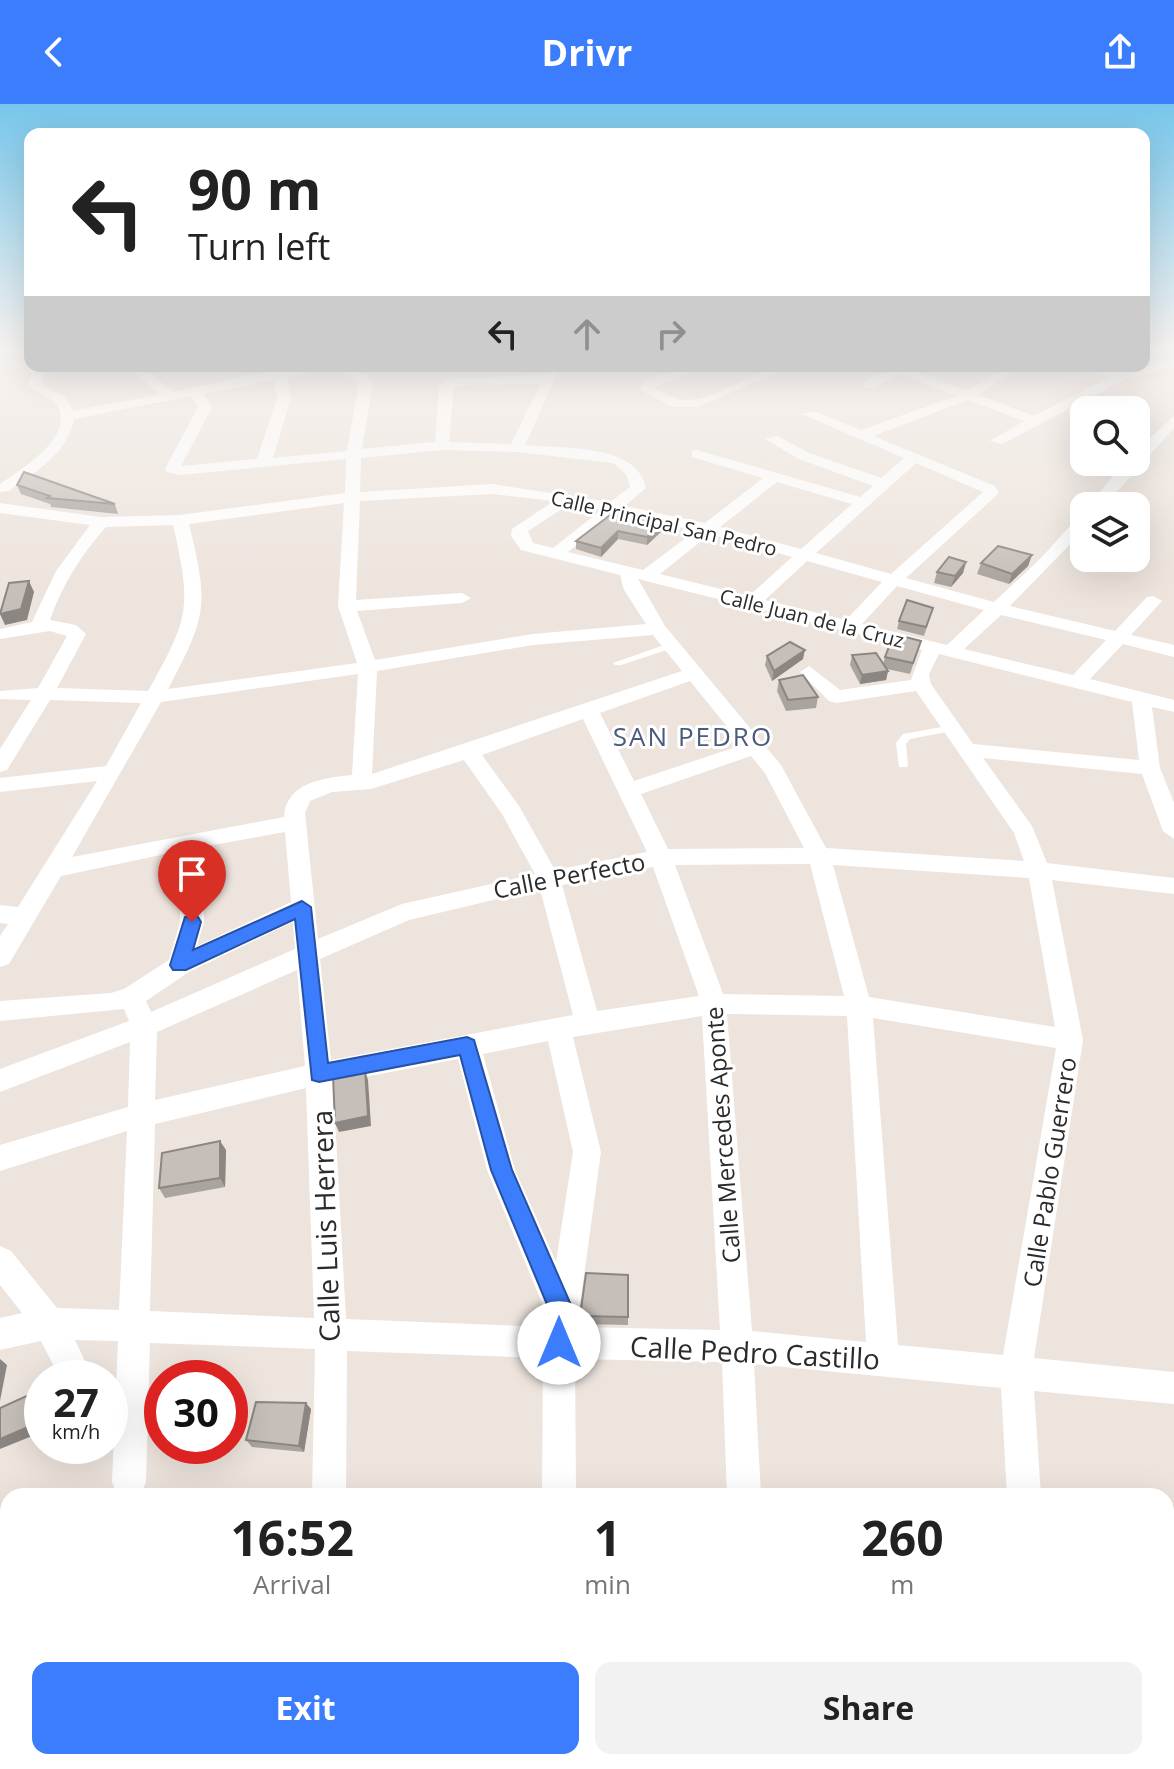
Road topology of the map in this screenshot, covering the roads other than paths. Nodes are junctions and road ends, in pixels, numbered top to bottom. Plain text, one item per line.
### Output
1 (67, 428) edge
2 (194, 428) edge
3 (275, 428) edge
4 (358, 428) edge
5 (443, 428) edge
6 (526, 428) edge
7 (840, 428) edge
8 (881, 428) edge
9 (1026, 428) edge
10 (1168, 428) edge
11 (859, 436) junction
12 (772, 439) dead end
13 (997, 441) dead end
14 (1150, 445) edge
15 (442, 446) junction
16 (516, 448) junction
17 (697, 454) dead end
18 (354, 455) junction
19 (914, 457) junction
20 (39, 462) junction
21 (13, 465) dead end
22 (263, 465) junction
23 (775, 476) junction
24 (1121, 476) edge
25 (2, 483) edge
26 (883, 484) junction
27 (1108, 492) edge
28 (351, 497) junction
29 (569, 498) junction
30 (864, 503) junction
31 (0, 508) edge
32 (614, 508) junction
33 (180, 520) junction
34 (101, 522) junction
35 (709, 529) junction
36 (1070, 536) edge
37 (557, 553) junction
38 (805, 556) junction
39 (637, 574) junction
40 (894, 580) junction
41 (462, 598) dead end
42 (1153, 601) dead end
43 (750, 604) junction
44 (347, 606) junction
45 (999, 609) junction
46 (39, 627) junction
47 (848, 628) junction
48 (0, 634) edge
49 (1121, 637) junction
50 (664, 638) junction
51 (941, 650) junction
52 (1174, 651) edge
53 (618, 663) dead end
54 (368, 668) junction
55 (809, 672) dead end
56 (691, 674) junction
57 (1078, 681) junction
58 (921, 684) junction
59 (46, 692) junction
60 (7, 695) dead end
61 (157, 696) junction
62 (1141, 697) junction
63 (1174, 706) edge
64 (589, 710) junction
65 (953, 728) junction
66 (757, 747) junction
67 (970, 750) junction
68 (469, 752) junction
69 (0, 765) edge
70 (903, 765) dead end
71 (1150, 768) junction
72 (113, 772) junction
73 (368, 781) junction
74 (0, 785) edge
75 (631, 790) junction
76 (294, 823) junction
77 (1174, 831) edge
78 (191, 841) junction
79 (819, 856) junction
80 (661, 857) junction
81 (54, 869) junction
82 (1039, 870) junction
83 (549, 879) junction
84 (1174, 886) edge
85 (302, 907) junction
86 (0, 914) edge
87 (24, 917) junction
88 (308, 956) junction
89 (0, 957) edge
90 (180, 965) junction
91 (132, 997) junction
92 (714, 1004) junction
93 (859, 1006) junction
94 (0, 1011) edge
95 (588, 1023) junction
96 (144, 1026) junction
97 (558, 1030) junction
98 (1070, 1040) junction
99 (467, 1045) junction
100 (319, 1074) junction
101 (0, 1081) edge
102 (140, 1115) junction
103 (0, 1158) edge
104 (0, 1261) edge
105 (49, 1323) junction
106 (133, 1326) junction
107 (561, 1328) junction
108 (0, 1334) edge
109 (331, 1335) junction
110 (737, 1346) junction
111 (883, 1358) junction
112 (68, 1360) edge
113 (1016, 1372) junction
114 (1174, 1388) edge
115 (120, 1464) edge
116 (132, 1488) edge
117 (133, 1488) edge
118 (329, 1488) edge
119 (559, 1488) edge
120 (744, 1488) edge
121 (1023, 1488) edge

1 - 20 street
2 - 22 street
3 - 22 street
4 - 18 street
5 - 15 street
6 - 16 street
7 - 11 street
8 - 11 street
9 - 13 street
10 - 14 street
11 - 19 street
12 - 26 street
15 - 16 street
15 - 18 street
16 - 32 street
17 - 23 street
18 - 22 street
18 - 28 street
19 - 26 street
19 - 40 street
20 - 21 street
20 - 25 street
23 - 30 street
23 - 35 street
24 - 27 street
25 - 31 street
26 - 30 street
28 - 29 street, Calle Principal San Pedro
28 - 33 street, Calle Principal San Pedro
28 - 44 street
29 - 32 street, Calle Principal San Pedro
29 - 37 street, Calle Juan de la Cruz
30 - 38 street
31 - 34 street, Calle Principal San Pedro
32 - 35 street, Calle Principal San Pedro
32 - 37 street
33 - 34 street, Calle Principal San Pedro
33 - 61 street
34 - 46 street
35 - 38 street, Calle Principal San Pedro
35 - 39 street
36 - 45 street
37 - 39 street, Calle Juan de la Cruz
38 - 40 street, Calle Principal San Pedro
38 - 43 street
39 - 43 street, Calle Juan de la Cruz
39 - 50 street
40 - 45 street, Calle Principal San Pedro
40 - 47 street
41 - 44 street
42 - 49 street
43 - 47 street, Calle Juan de la Cruz
44 - 54 street
45 - 49 street, Calle Principal San Pedro
45 - 51 street
46 - 48 street
46 - 59 street
47 - 51 street, Calle Juan de la Cruz
49 - 52 street, Calle Principal San Pedro
49 - 57 street
50 - 53 lane
50 - 54 street
50 - 56 street
51 - 57 street, Calle Juan de la Cruz
51 - 58 street
54 - 61 street
54 - 73 street
55 - 58 street
56 - 64 street
56 - 66 street
57 - 62 street, Calle Juan de la Cruz
58 - 65 street, Calle Pablo Guerrero
59 - 60 street
59 - 61 street
59 - 69 street
61 - 72 street
62 - 63 street, Calle Juan de la Cruz
62 - 71 street
64 - 68 street
64 - 75 street, Calle Mercedes Aponte
65 - 67 street, Calle Pablo Guerrero
65 - 70 lane
66 - 75 street
66 - 79 street
67 - 71 street
67 - 82 street, Calle Pablo Guerrero
68 - 73 street
68 - 83 street
71 - 77 street
72 - 74 street
72 - 81 street
73 - 76 street
75 - 80 street, Calle Mercedes Aponte
76 - 78 street
76 - 85 street, Calle Luis Herrera
78 - 81 street
78 - 90 street
79 - 80 street, Calle Perfecto
79 - 82 street, Calle Perfecto
79 - 93 street
80 - 83 street, Calle Perfecto
80 - 92 street, Calle Mercedes Aponte
81 - 87 street
82 - 84 street, Calle Perfecto
82 - 98 street, Calle Pablo Guerrero
83 - 88 street, Calle Perfecto
83 - 95 street
85 - 88 street, Calle Luis Herrera
85 - 90 street
86 - 87 street
87 - 89 street
88 - 96 street, Calle Perfecto
88 - 100 street, Calle Luis Herrera
90 - 91 street
91 - 94 street
91 - 96 street
92 - 93 street
92 - 95 street
92 - 110 street, Calle Mercedes Aponte
93 - 98 street
93 - 111 street
95 - 97 street
96 - 101 street, Calle Perfecto
96 - 102 street
97 - 99 street
97 - 107 street
98 - 113 street, Calle Pablo Guerrero
99 - 100 street
99 - 107 street
100 - 102 street
100 - 109 street, Calle Luis Herrera
102 - 103 street
102 - 106 street
104 - 105 street
105 - 106 street, Calle Pedro Castillo
105 - 108 street, Calle Pedro Castillo
105 - 112 street
106 - 109 street, Calle Pedro Castillo
106 - 117 street
107 - 109 street, Calle Pedro Castillo
107 - 110 street, Calle Pedro Castillo
107 - 119 street
109 - 118 street, Calle Luis Herrera
110 - 111 street, Calle Pedro Castillo
110 - 120 street, Calle Mercedes Aponte
111 - 113 street, Calle Pedro Castillo
113 - 114 street, Calle Pedro Castillo
113 - 121 street, Calle Pablo Guerrero
115 - 116 street

